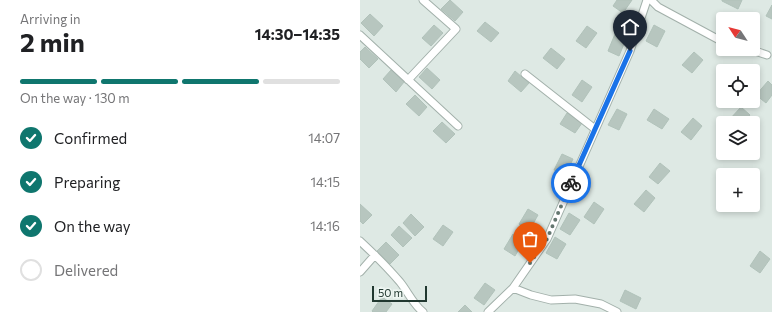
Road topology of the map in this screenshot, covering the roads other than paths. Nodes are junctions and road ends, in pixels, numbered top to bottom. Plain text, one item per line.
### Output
1 (423, 0) edge
2 (647, 0) edge
3 (651, 0) edge
4 (360, 35) edge
5 (716, 38) edge
6 (760, 53) edge
7 (767, 55) dead end
8 (525, 74) dead end
9 (408, 80) junction
10 (458, 126) dead end
11 (595, 129) junction
12 (360, 241) edge
13 (375, 255) junction
14 (360, 272) edge
15 (513, 288) junction
16 (424, 312) edge
17 (488, 312) edge
18 (617, 312) edge

1 - 9 street
2 - 11 street
3 - 5 street
4 - 9 street
6 - 7 street
8 - 11 street
9 - 10 street
11 - 15 street
12 - 13 street
13 - 14 street
13 - 16 street
15 - 17 street
15 - 18 street

